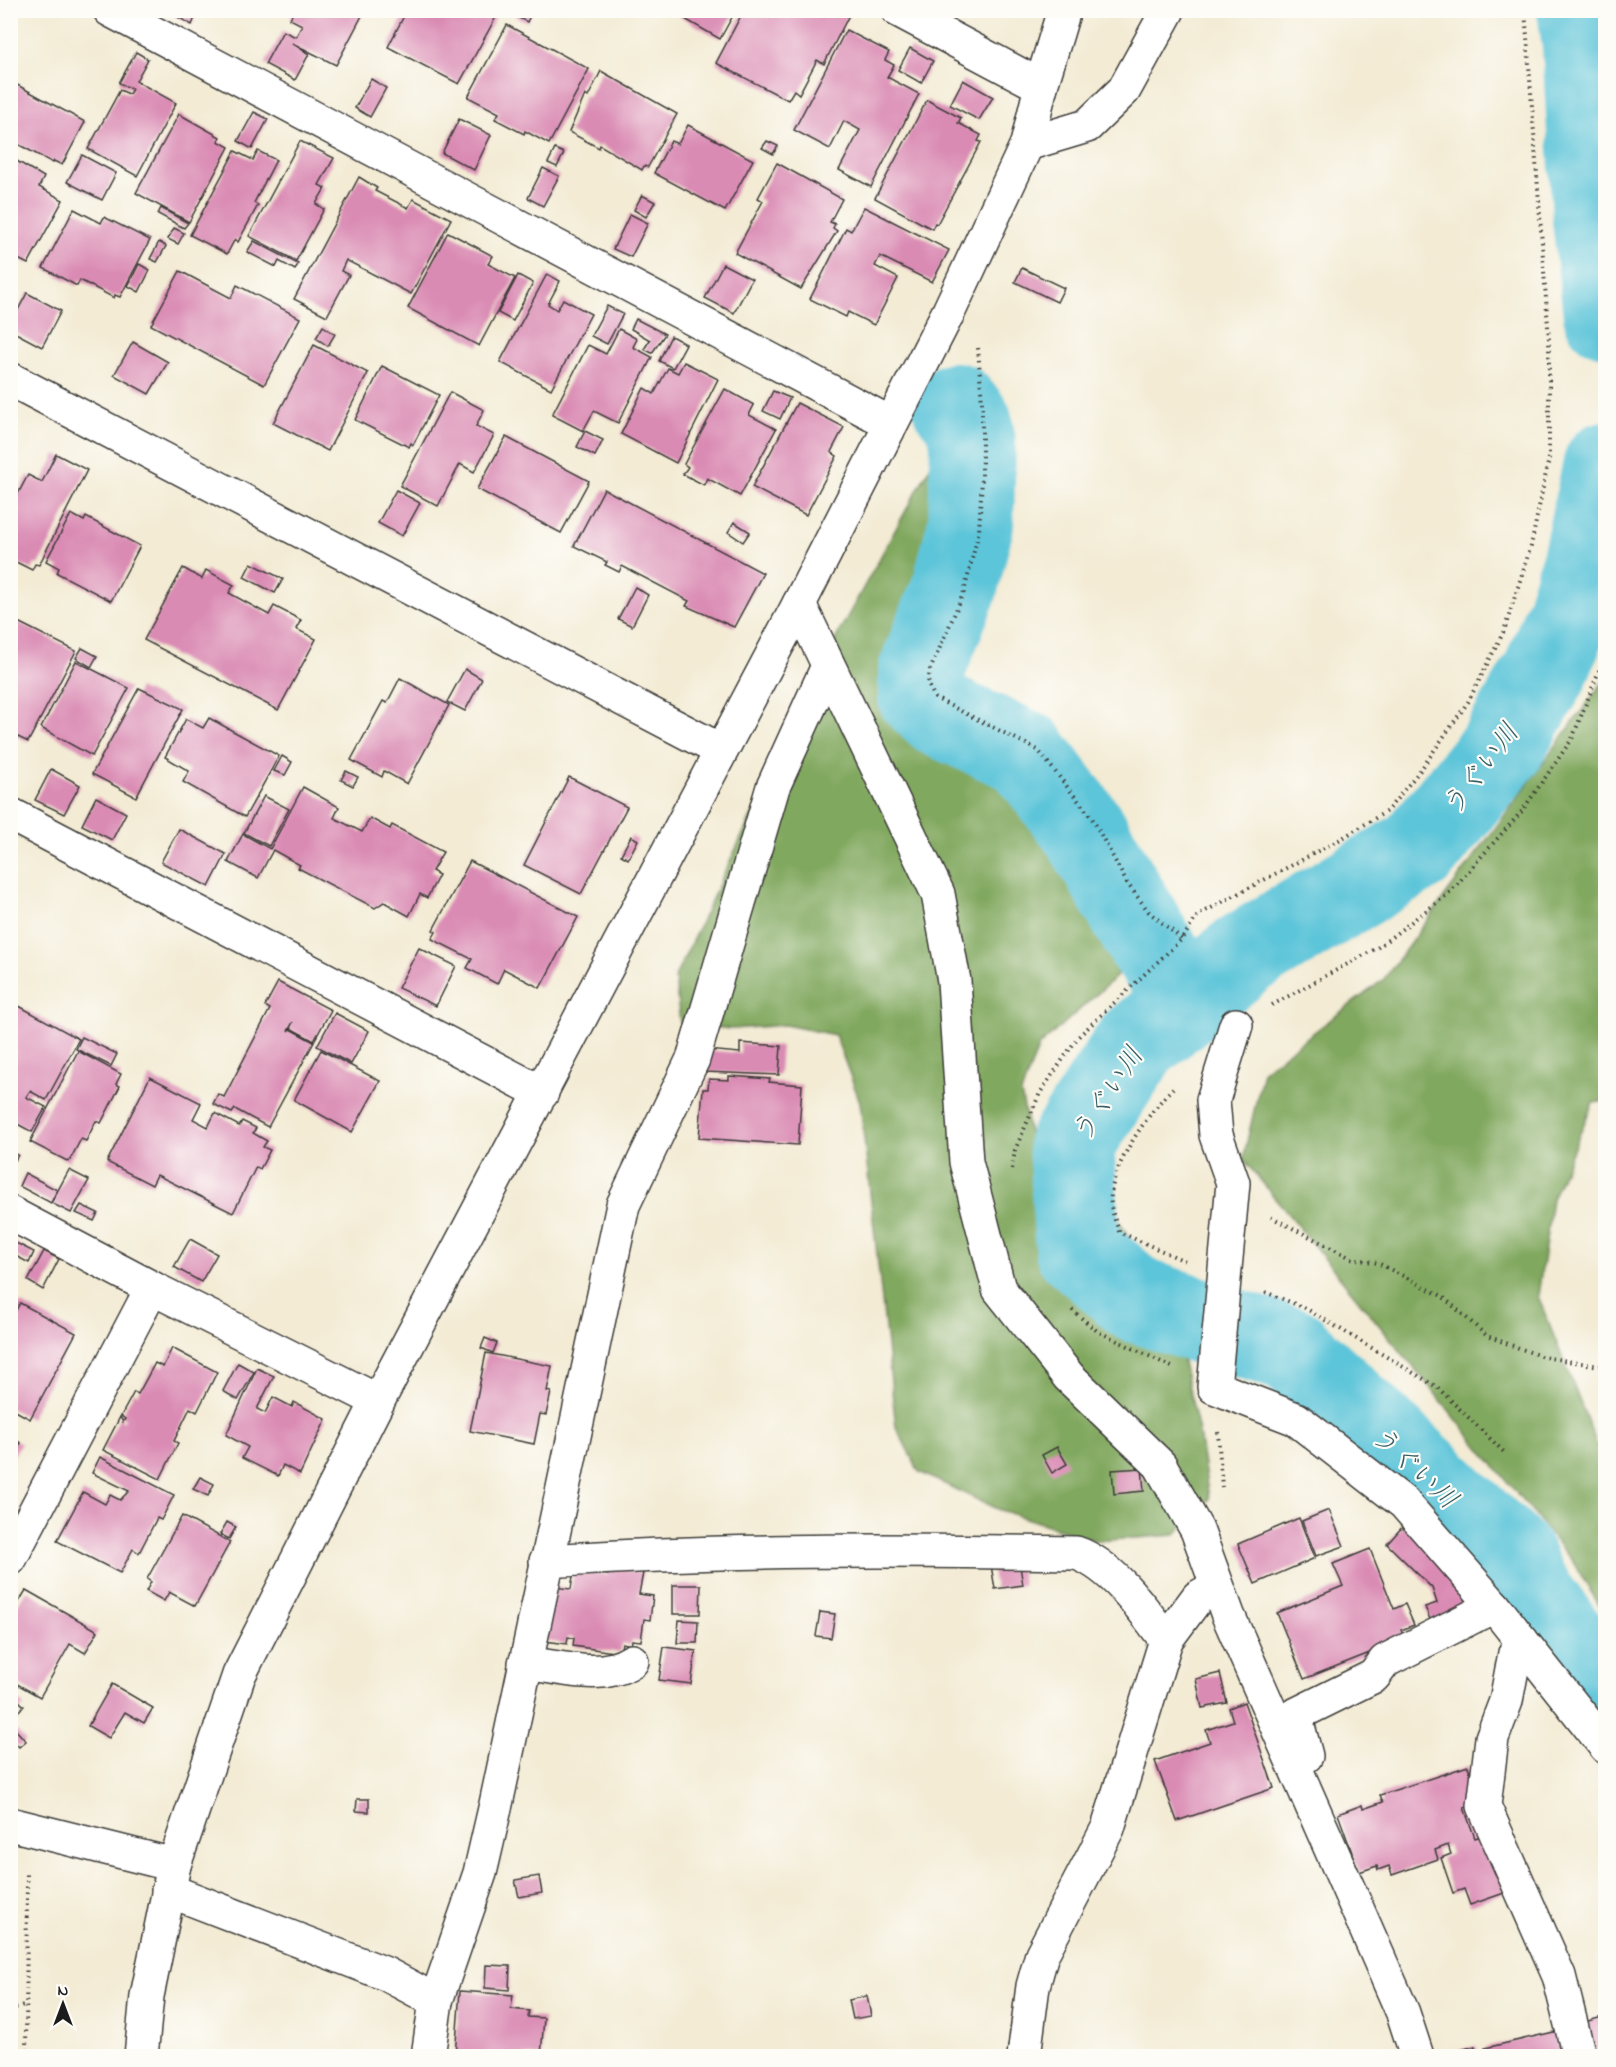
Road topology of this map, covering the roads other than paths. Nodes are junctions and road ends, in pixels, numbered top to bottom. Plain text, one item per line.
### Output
1 (110, 10) edge
2 (898, 10) edge
3 (1064, 10) edge
4 (1168, 10) edge
5 (1041, 86) junction
6 (1028, 144) junction
7 (10, 379) edge
8 (890, 423) junction
9 (799, 604) junction
10 (828, 666) junction
11 (720, 750) junction
12 (10, 814) edge
13 (1236, 1025) road end
14 (542, 1093) junction
15 (10, 1213) edge
16 (152, 1288) junction
17 (378, 1401) junction
18 (10, 1558) edge
19 (546, 1561) junction
20 (1217, 1586) junction
21 (1494, 1606) junction
22 (1166, 1640) junction
23 (1522, 1641) junction
24 (632, 1661) dead end
25 (525, 1663) junction
26 (1605, 1746) edge
27 (1295, 1768) junction
28 (19, 1826) edge
29 (171, 1877) junction
30 (436, 2001) junction
31 (141, 2056) edge
32 (428, 2056) edge
33 (1024, 2056) edge
34 (1417, 2056) edge
35 (1579, 2056) edge

1 - 8 street
2 - 5 street
3 - 5 street
4 - 6 street
5 - 6 street
6 - 8 street
7 - 11 street
8 - 9 street
9 - 10 street
9 - 11 street
10 - 19 street
10 - 20 street
11 - 14 street
12 - 14 street
13 - 21 street
14 - 17 street
15 - 16 street
16 - 17 street
16 - 18 street
17 - 29 street
19 - 22 street
19 - 25 street
20 - 22 street
20 - 27 street
21 - 23 street
21 - 27 street
22 - 33 street
23 - 26 street
23 - 35 street
24 - 25 street
25 - 30 street
27 - 34 street
28 - 29 street
29 - 30 street
29 - 31 street
30 - 32 street

